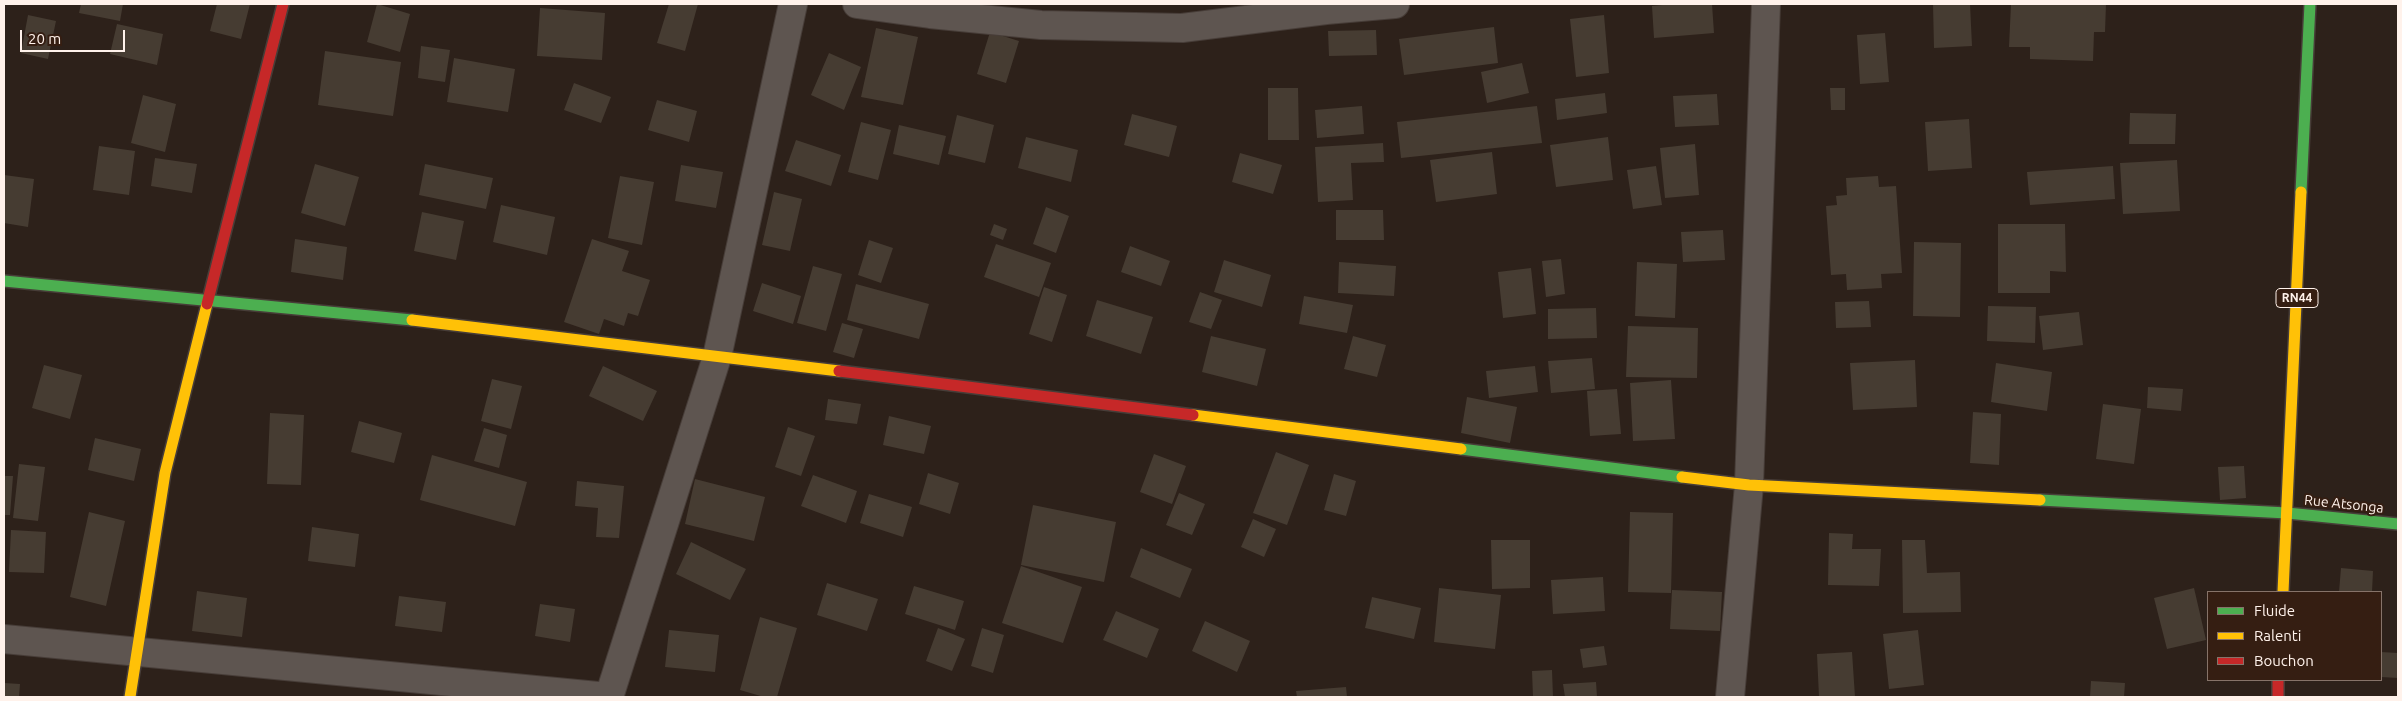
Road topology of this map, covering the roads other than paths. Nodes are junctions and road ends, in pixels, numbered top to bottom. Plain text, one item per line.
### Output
1 (282, 4) edge
2 (793, 4) edge
3 (857, 4) edge
4 (1395, 4) edge
5 (1766, 4) edge
6 (2310, 4) edge
7 (4, 281) edge
8 (208, 302) junction
9 (717, 357) junction
10 (1749, 485) junction
11 (2287, 514) junction
12 (2398, 524) edge
13 (2283, 591) edge
14 (4, 639) edge
15 (136, 652) junction
16 (2278, 681) edge
17 (130, 697) edge
18 (609, 697) edge
19 (1730, 697) edge
20 (2278, 697) edge

1 - 8 street
2 - 9 street
3 - 4 street
5 - 10 street
6 - 11 street, RN44
7 - 8 street, Rue Atsonga
8 - 9 street, Rue Atsonga
8 - 15 street
9 - 10 street, Rue Atsonga
9 - 18 street
10 - 11 street, Rue Atsonga
10 - 19 street
11 - 12 street, Rue Atsonga
11 - 13 street, RN44
14 - 15 street
15 - 17 street
15 - 18 street
16 - 20 street

